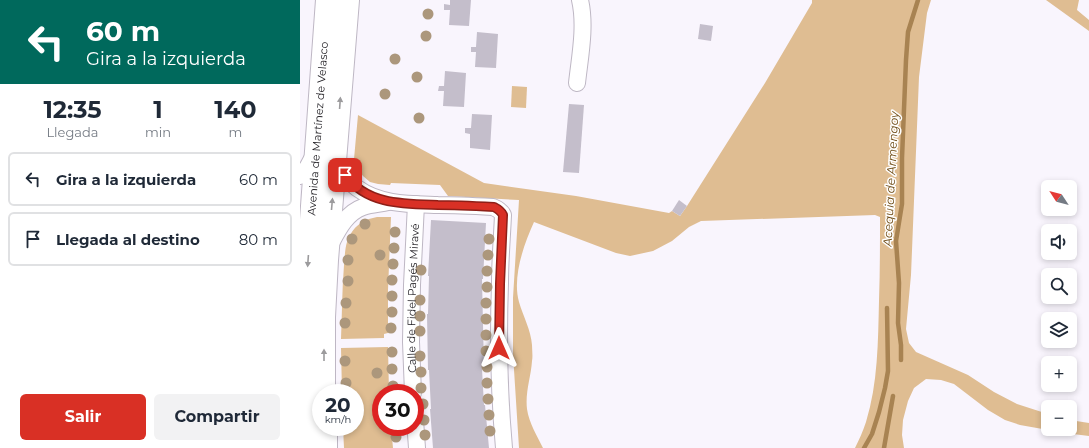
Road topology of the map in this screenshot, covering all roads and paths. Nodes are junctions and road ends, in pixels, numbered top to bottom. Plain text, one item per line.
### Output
1 (327, 0) edge
2 (348, 0) edge
3 (580, 0) edge
4 (577, 83) dead end
5 (326, 155) junction
6 (300, 176) edge
7 (390, 202) junction
8 (416, 204) junction
9 (305, 227) edge
10 (328, 248) junction
11 (324, 384) edge
12 (413, 384) edge
13 (326, 436) edge
14 (416, 436) edge
15 (307, 448) edge
16 (326, 448) edge
17 (417, 448) edge
18 (504, 448) edge

1 - 5 highway, Avenida de Martínez de Velasco
5 -> 2 highway, Avenida de Martínez de Velasco
3 - 4 street
5 - 6 street
5 - 7 street
5 - 9 highway, Avenida de Martínez de Velasco
10 -> 5 highway, Avenida de Martínez de Velasco
7 - 8 street
7 - 10 street
8 - 12 street, Calle de Fidel Pagés Miravé
8 - 18 street
9 -> 15 highway, Avenida de Martínez de Velasco
11 -> 10 highway, Avenida de Martínez de Velasco
13 - 16 highway
14 - 17 street

